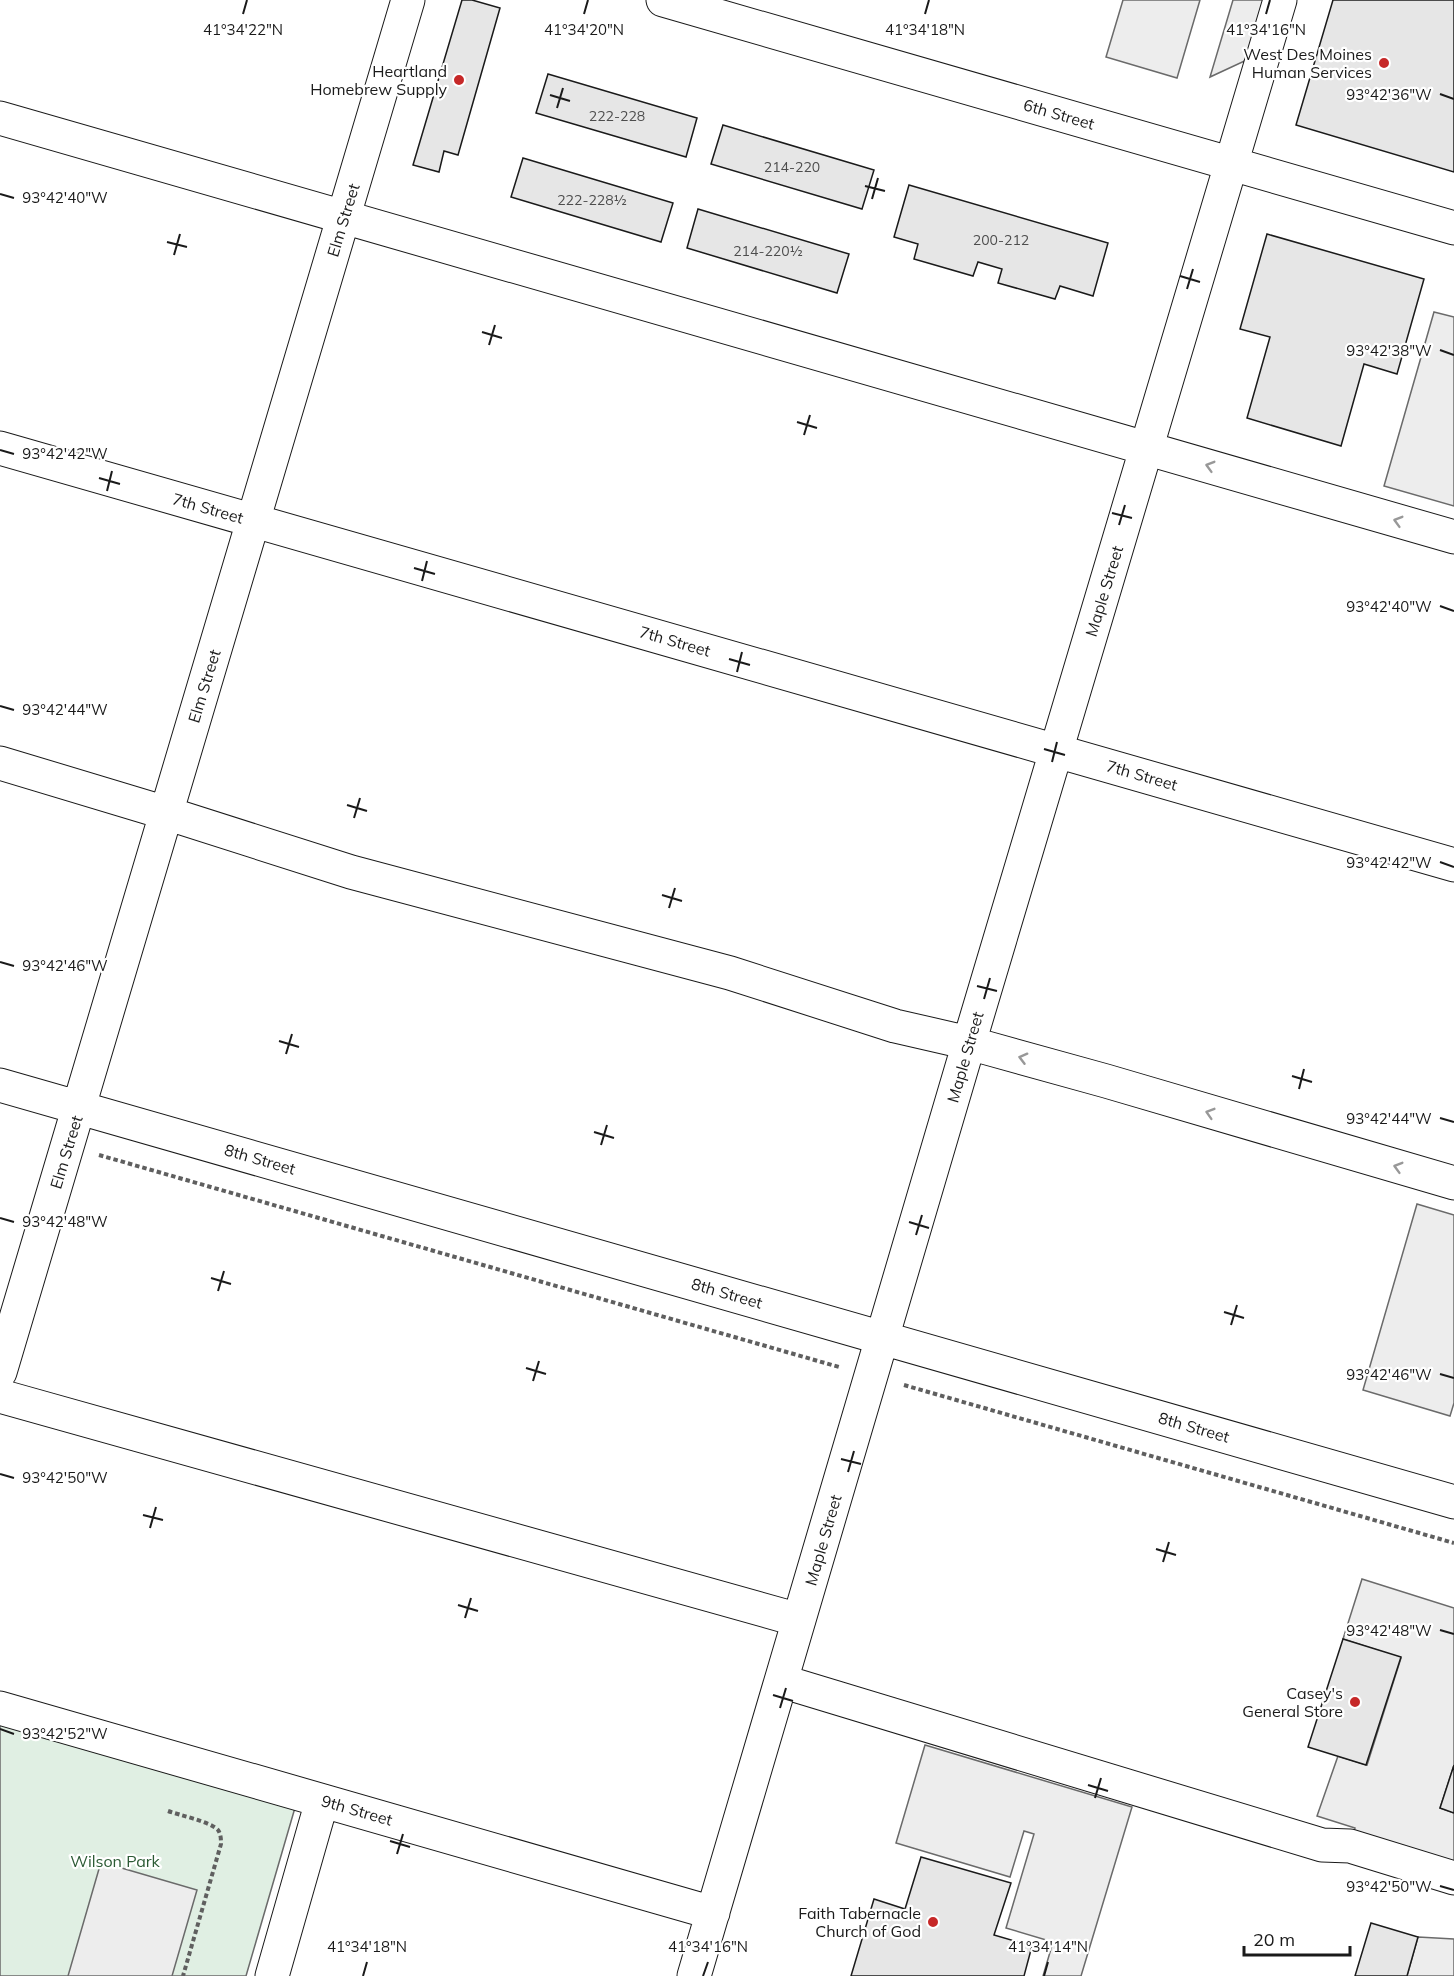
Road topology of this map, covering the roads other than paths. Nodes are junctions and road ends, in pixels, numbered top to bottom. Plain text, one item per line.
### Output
1 (408, 0) edge
2 (663, 0) edge
3 (1280, 0) edge
4 (0, 118) edge
5 (1231, 164) junction
6 (344, 217) junction
7 (1454, 228) edge
8 (0, 448) edge
9 (1147, 448) junction
10 (254, 521) junction
11 (1454, 537) edge
12 (1056, 750) junction
13 (0, 763) edge
14 (166, 813) junction
15 (1454, 865) edge
16 (969, 1043) junction
17 (0, 1085) edge
18 (79, 1107) junction
19 (1454, 1183) edge
20 (882, 1338) junction
21 (0, 1372) edge
22 (0, 1396) edge
23 (1454, 1502) edge
24 (800, 1620) junction
25 (781, 1682) junction
26 (0, 1708) edge
27 (322, 1801) junction
28 (1454, 1878) edge
29 (713, 1912) junction
30 (272, 1976) edge
31 (694, 1976) edge

1 - 6 street, Elm Street
2 - 5 street, 6th Street
3 - 5 street, Maple Street
4 - 6 street
5 - 7 street, 6th Street
5 - 9 street, Maple Street
6 - 9 street
6 - 10 street, Elm Street
8 - 10 street, 7th Street
11 -> 9 street
9 - 12 street, Maple Street
10 - 12 street, 7th Street
10 - 14 street, Elm Street
12 - 15 street, 7th Street
12 - 16 street, Maple Street
13 - 14 street
14 - 16 street
14 - 18 street, Elm Street
19 -> 16 street
16 - 20 street, Maple Street
17 - 18 street, 8th Street
18 - 20 street, 8th Street
18 - 21 street, Elm Street
20 - 23 street, 8th Street
20 - 24 street, Maple Street
22 - 24 street
24 - 25 street, Maple Street
25 - 28 street
25 - 29 street, Maple Street
26 - 27 street, 9th Street
27 - 29 street, 9th Street
27 - 30 street
29 - 31 street, Maple Street

